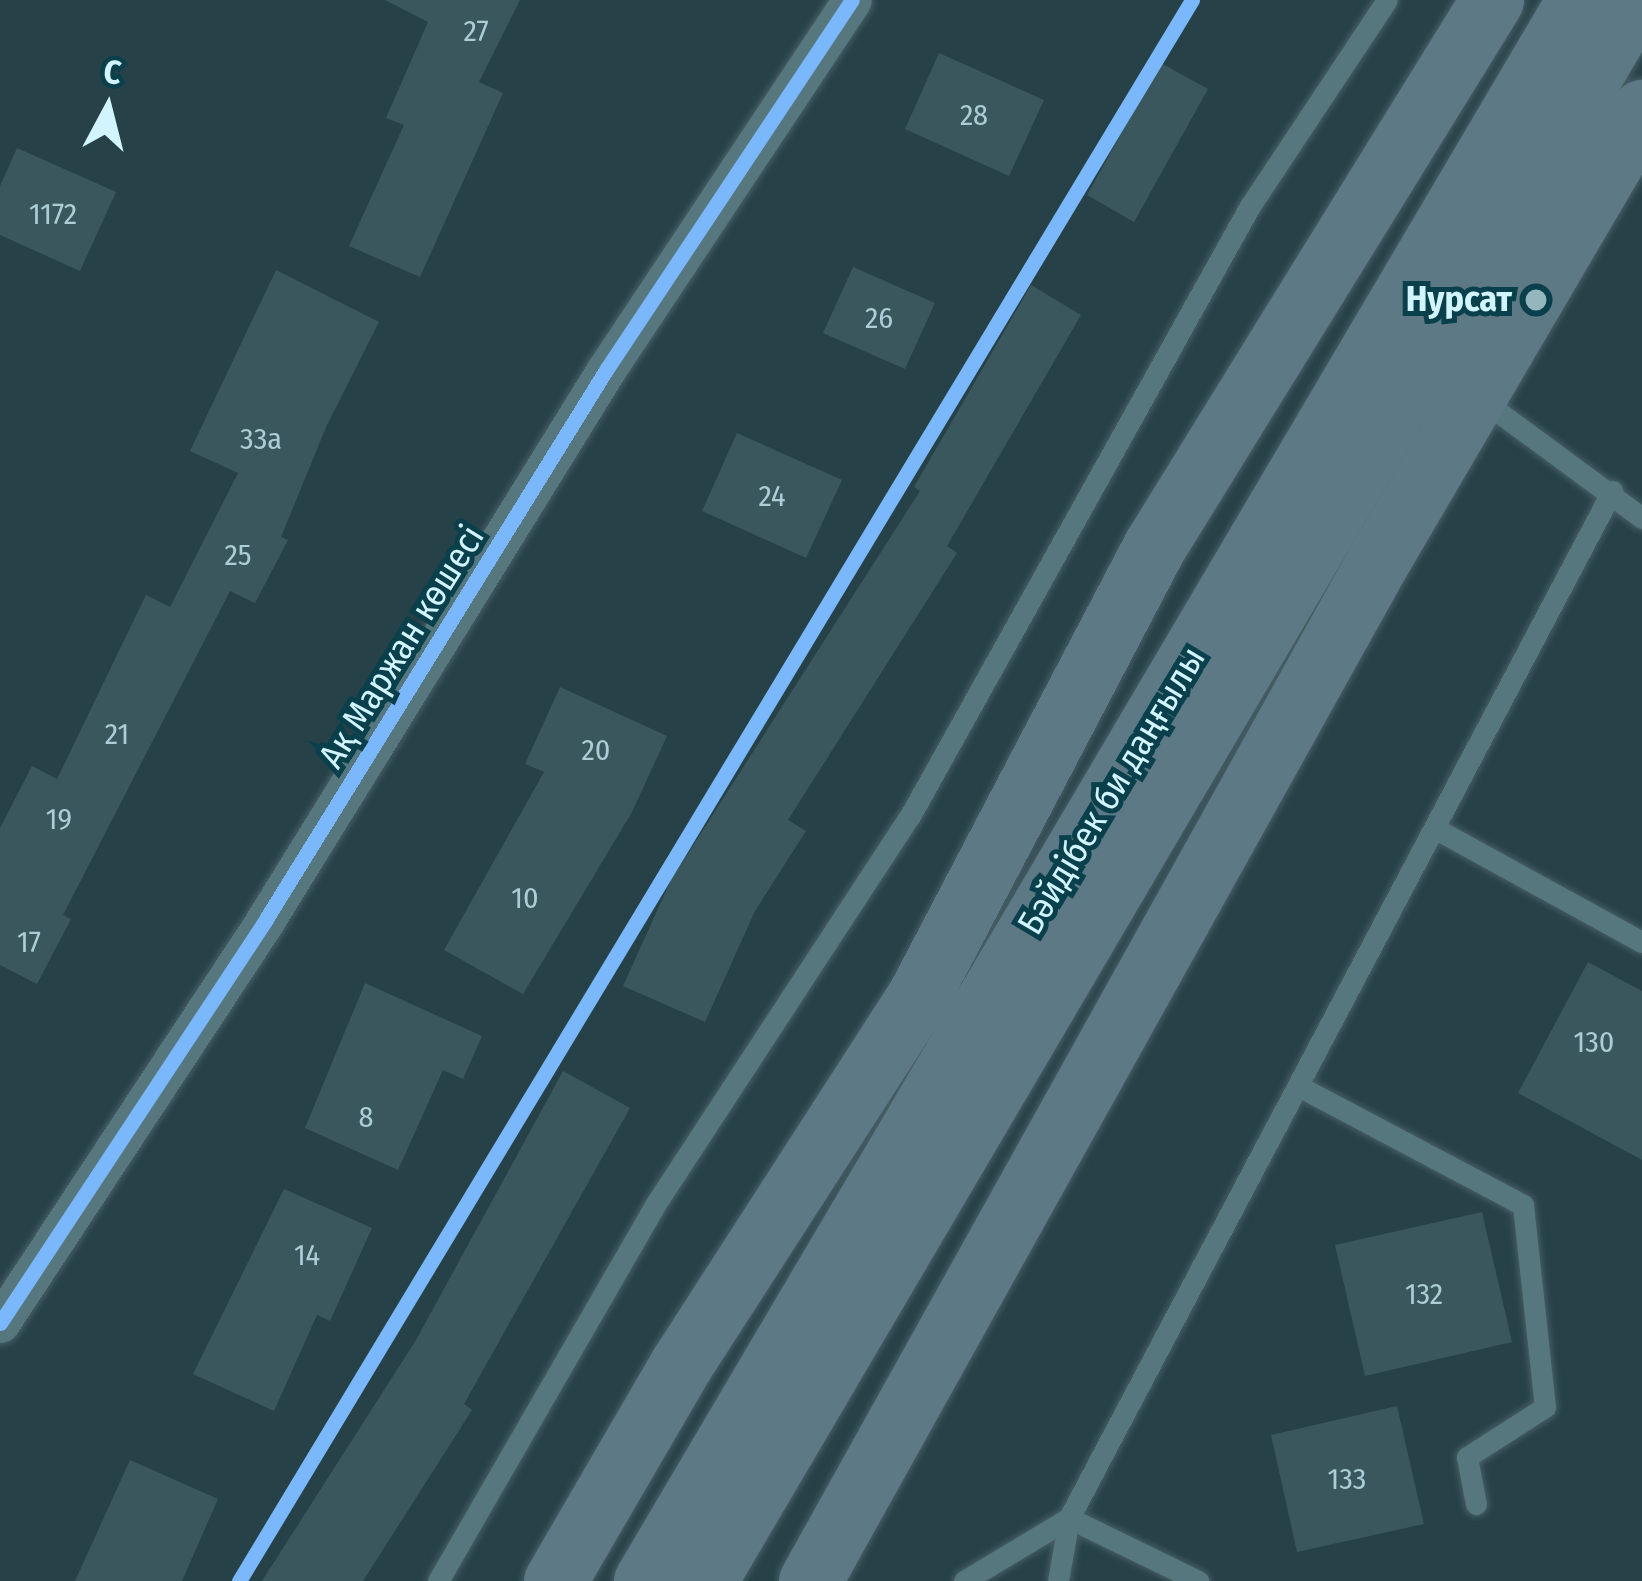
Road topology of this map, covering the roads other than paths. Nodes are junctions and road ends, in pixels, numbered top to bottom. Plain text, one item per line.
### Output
1 (852, 0) edge
2 (1387, 0) edge
3 (1492, 0) edge
4 (1578, 0) edge
5 (1635, 0) edge
6 (1642, 111) edge
7 (1478, 397) junction
8 (1612, 491) junction
9 (1642, 518) edge
10 (1438, 830) junction
11 (1642, 942) edge
12 (1302, 1088) junction
13 (0, 1324) edge
14 (1476, 1504) dead end
15 (1069, 1518) junction
16 (438, 1581) edge
17 (555, 1581) edge
18 (645, 1581) edge
19 (705, 1581) edge
20 (810, 1581) edge
21 (964, 1581) edge
22 (1058, 1581) edge
23 (1198, 1581) edge

1 - 13 street, Ақ Маржан көшесі
2 - 16 lane
3 - 17 main road
4 - 18 main road, Бәйдібек би даңғылы
5 - 19 main road, Бәйдібек би даңғылы
6 - 7 main road
7 - 8 lane
7 - 20 main road
8 - 9 lane
8 - 10 lane
10 - 11 lane
10 - 12 lane
12 - 14 lane
12 - 15 lane
15 - 21 lane
15 - 22 lane
15 - 23 lane

